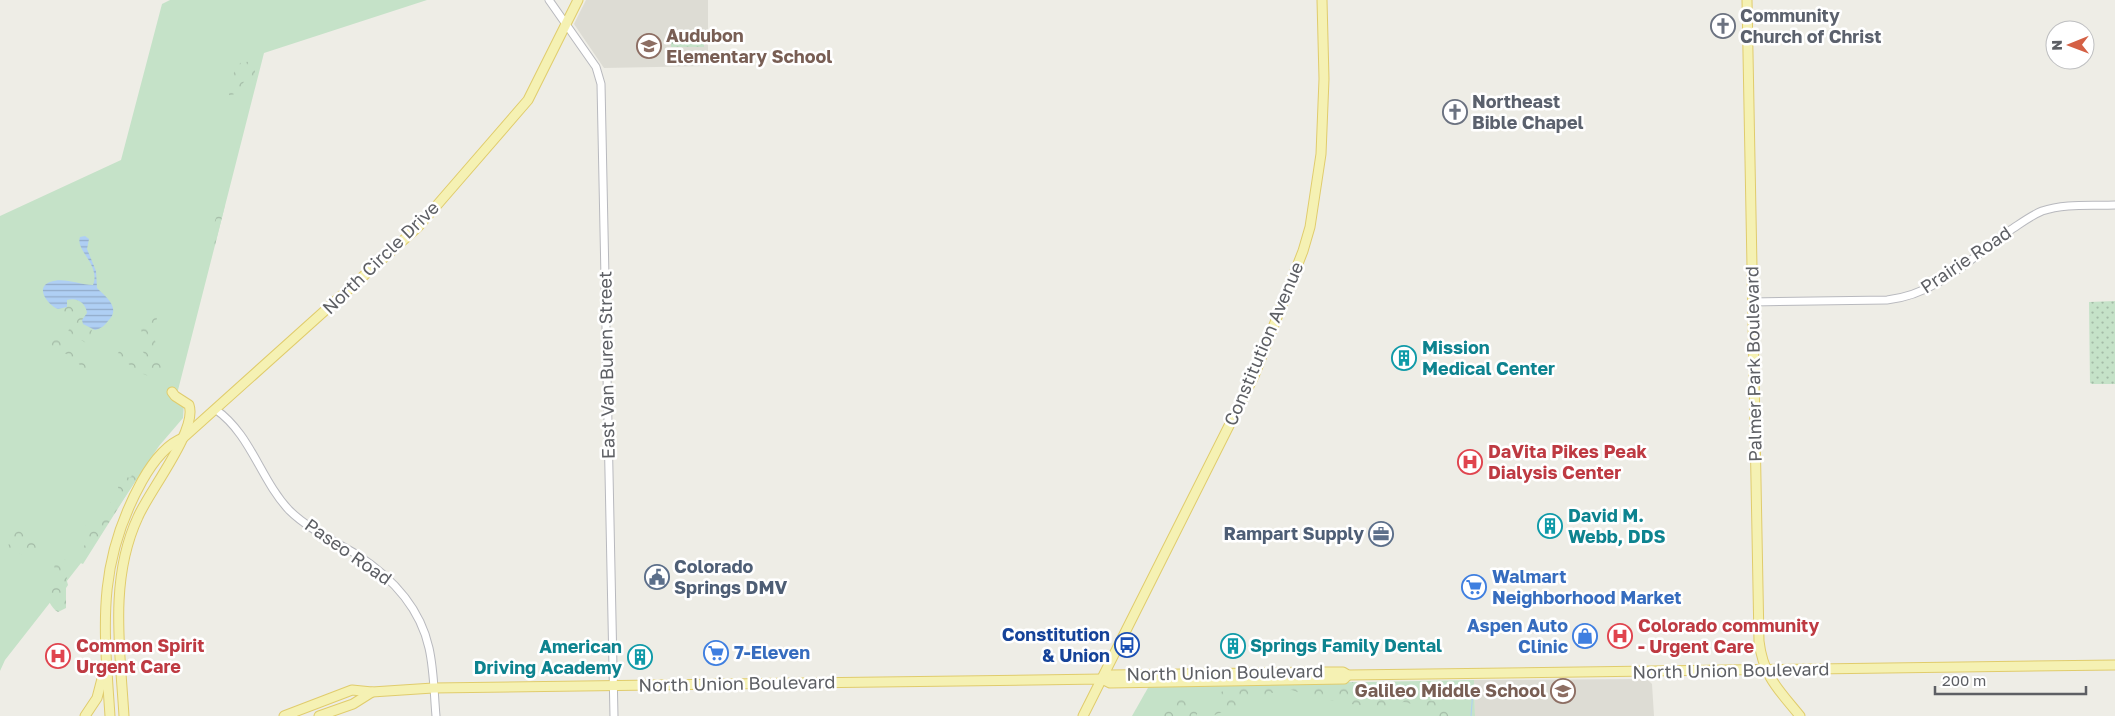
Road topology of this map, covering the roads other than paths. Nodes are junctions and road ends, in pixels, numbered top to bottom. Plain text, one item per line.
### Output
1 (549, 0) edge
2 (578, 0) edge
3 (1322, 0) edge
4 (1747, 0) edge
5 (566, 24) junction
6 (2115, 205) edge
7 (1752, 302) junction
8 (172, 392) dead end
9 (215, 409) junction
10 (183, 438) junction
11 (106, 656) junction
12 (2115, 665) edge
13 (1765, 670) junction
14 (1102, 679) junction
15 (614, 685) junction
16 (433, 688) junction
17 (372, 692) junction
18 (85, 716) edge
19 (110, 716) edge
20 (124, 716) edge
21 (284, 716) edge
22 (319, 716) edge
23 (436, 716) edge
24 (614, 716) edge
25 (1083, 716) edge
26 (1800, 716) edge

1 - 5 street, East Van Buren Street
2 - 5 main road, North Circle Drive
3 - 14 main road, Constitution Avenue
4 - 7 main road, Palmer Park Boulevard
5 - 9 main road, North Circle Drive
5 - 15 street, East Van Buren Street
6 - 7 street, Prairie Road
7 - 13 main road, Palmer Park Boulevard
8 - 10 main road
9 - 10 main road, North Circle Drive
9 - 16 street, Paseo Road
10 - 11 main road, North Circle Drive
10 - 20 main road, North Circle Drive
11 - 18 main road
11 - 19 main road, North Circle Drive
12 - 13 main road, North Union Boulevard
13 - 14 main road, North Union Boulevard
13 - 26 main road, Palmer Park Boulevard
14 - 15 main road, North Union Boulevard
14 - 25 main road, Constitution Avenue
15 - 16 main road, North Union Boulevard
15 - 24 street, East Van Buren Street
16 - 17 main road, North Union Boulevard
16 - 23 street, Paseo Road
17 - 21 main road, North Union Boulevard
17 - 22 main road, North Union Boulevard

